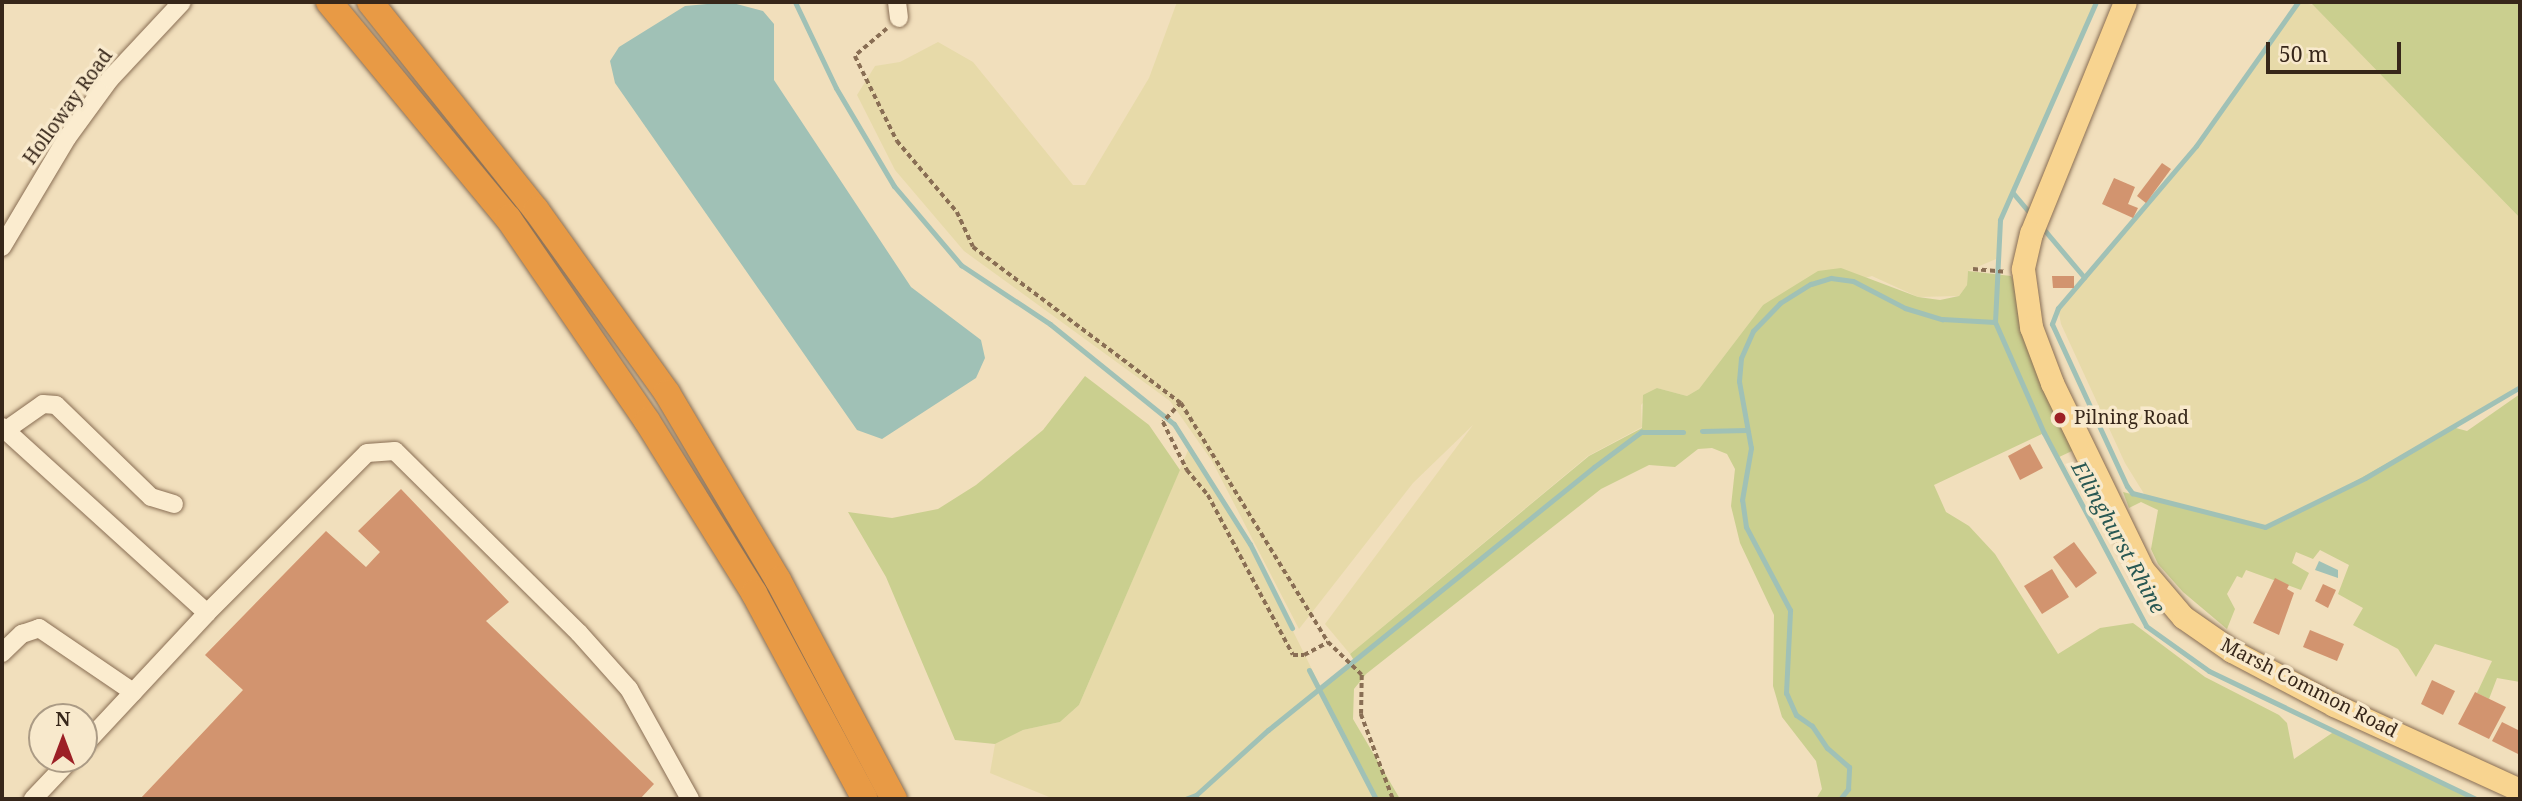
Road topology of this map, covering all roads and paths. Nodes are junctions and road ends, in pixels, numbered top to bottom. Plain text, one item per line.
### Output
1 (329, 2) edge
2 (370, 2) edge
3 (2125, 2) edge
4 (179, 5) edge
5 (898, 10) edge
6 (2, 247) edge
7 (1973, 269) dead end
8 (2006, 272) dead end
9 (1181, 403) junction
10 (4, 429) edge
11 (174, 504) dead end
12 (207, 613) junction
13 (1328, 642) junction
14 (2, 653) edge
15 (133, 692) junction
16 (98, 730) edge
17 (58, 773) edge
18 (2520, 790) edge
19 (33, 799) edge
20 (690, 799) edge
21 (865, 799) edge
22 (894, 799) edge
23 (1393, 799) edge

1 - 21 highway
2 - 22 highway
3 - 18 main road, Marsh Common Road
4 - 6 street, Holloway Road
5 - 9 path
7 - 8 path
9 - 13 path
9 - 13 path
10 - 11 street
10 - 12 street
12 - 15 street
12 - 20 street
13 - 23 path
14 - 15 street
15 - 16 street
17 - 19 street

